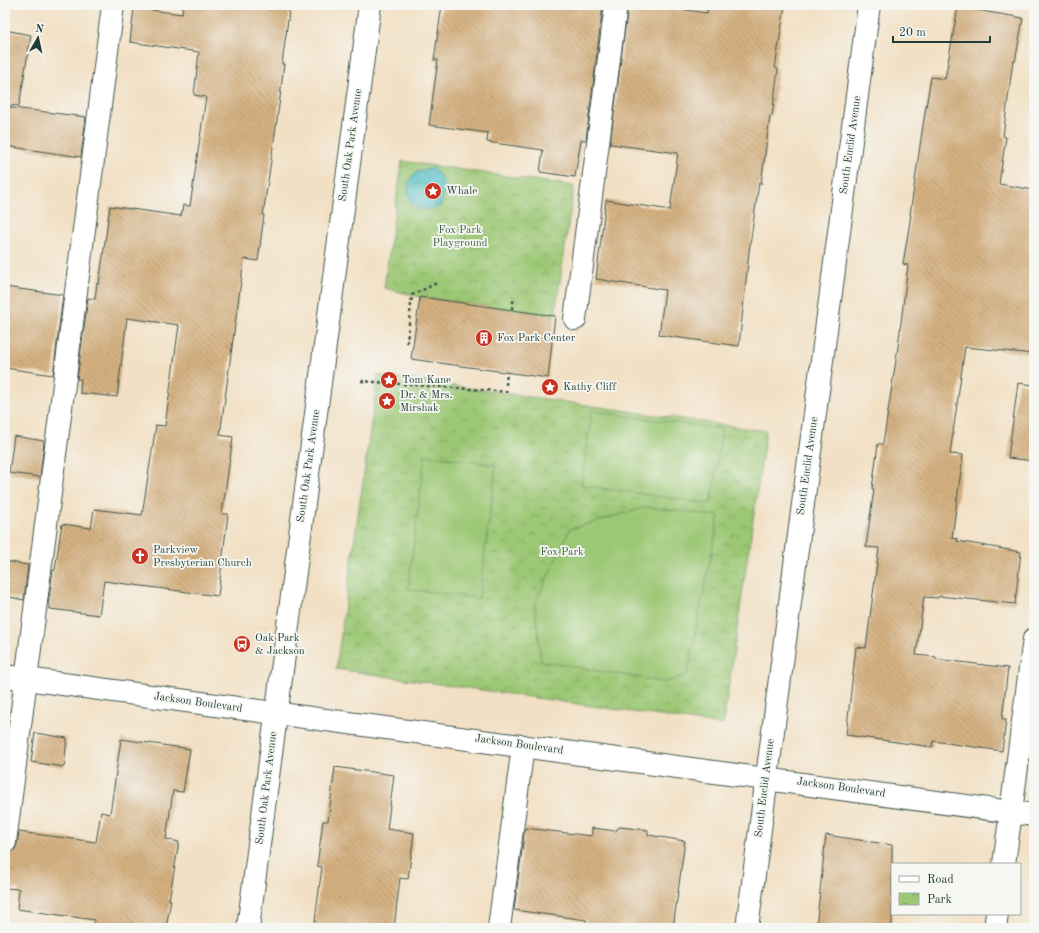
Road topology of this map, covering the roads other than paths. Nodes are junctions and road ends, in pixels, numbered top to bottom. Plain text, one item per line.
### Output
1 (113, 5) edge
2 (370, 5) edge
3 (616, 5) edge
4 (869, 5) edge
5 (575, 319) dead end
6 (1034, 638) edge
7 (16, 677) edge
8 (276, 713) junction
9 (522, 746) junction
10 (766, 778) junction
11 (1011, 812) junction
12 (1034, 815) edge
13 (5, 842) edge
14 (1004, 863) edge
15 (997, 915) edge
16 (248, 928) edge
17 (499, 928) edge
18 (747, 928) edge
19 (995, 928) edge

1 - 7 street
2 - 8 street, South Oak Park Avenue
3 - 5 street
4 - 10 street, South Euclid Avenue
6 - 11 street
7 - 8 street, Jackson Boulevard
7 - 13 street
8 - 9 street, Jackson Boulevard
8 - 16 street, South Oak Park Avenue
9 - 10 street, Jackson Boulevard
9 - 17 street
10 - 11 street, Jackson Boulevard
10 - 18 street, South Euclid Avenue
11 - 12 street, Jackson Boulevard
11 - 14 street
15 - 19 street

